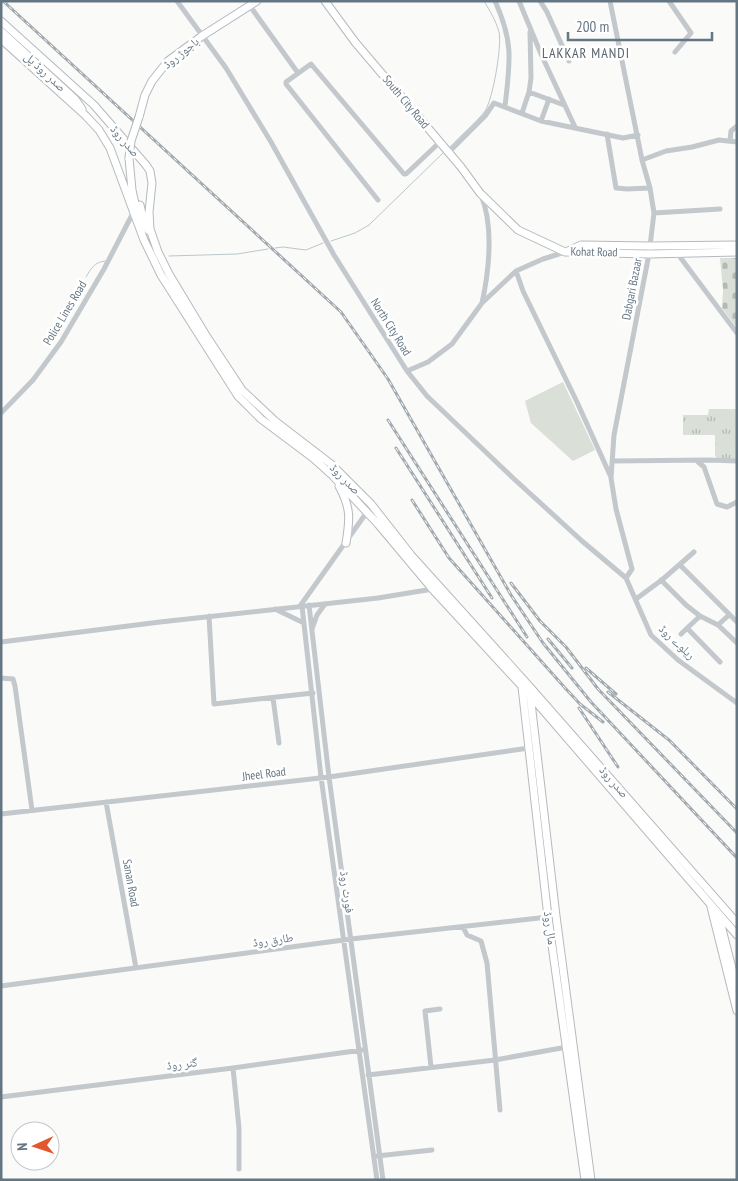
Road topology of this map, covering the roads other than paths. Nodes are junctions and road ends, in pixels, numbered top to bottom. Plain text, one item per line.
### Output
1 (178, 1) edge
2 (258, 1) edge
3 (325, 1) edge
4 (495, 1) edge
5 (519, 1) edge
6 (540, 1) edge
7 (610, 1) edge
8 (669, 1) edge
9 (250, 6) junction
10 (1, 21) edge
11 (530, 29) junction
12 (1, 31) edge
13 (202, 36) junction
14 (1, 39) edge
15 (675, 52) dead end
16 (569, 61) dead end
17 (298, 73) junction
18 (529, 92) junction
19 (549, 99) junction
20 (565, 105) junction
21 (505, 106) junction
22 (522, 113) junction
23 (86, 116) junction
24 (541, 120) junction
25 (737, 126) edge
26 (575, 127) junction
27 (607, 134) junction
28 (638, 135) junction
29 (730, 141) junction
30 (440, 142) junction
31 (737, 142) edge
32 (449, 152) junction
33 (130, 158) junction
34 (642, 160) junction
35 (650, 188) junction
36 (480, 194) junction
37 (378, 200) dead end
38 (720, 209) dead end
39 (133, 213) junction
40 (654, 213) junction
41 (150, 232) junction
42 (144, 240) junction
43 (737, 245) edge
44 (649, 250) junction
45 (565, 252) junction
46 (737, 252) edge
47 (677, 253) junction
48 (516, 271) junction
49 (482, 303) junction
50 (737, 332) edge
51 (407, 371) junction
52 (1, 413) edge
53 (695, 460) junction
54 (612, 461) junction
55 (737, 461) edge
56 (333, 476) junction
57 (611, 478) junction
58 (737, 502) edge
59 (367, 512) junction
60 (346, 543) junction
61 (694, 552) dead end
62 (680, 565) junction
63 (626, 578) junction
64 (661, 580) junction
65 (433, 589) junction
66 (636, 599) junction
67 (325, 604) junction
68 (309, 605) junction
69 (301, 606) junction
70 (273, 608) junction
71 (729, 615) junction
72 (209, 616) junction
73 (700, 616) junction
74 (736, 621) edge
75 (304, 622) junction
76 (718, 625) junction
77 (687, 628) junction
78 (311, 629) junction
79 (681, 634) dead end
80 (1, 642) edge
81 (737, 643) edge
82 (720, 662) dead end
83 (520, 675) joint
84 (1, 678) edge
85 (525, 685) junction
86 (313, 693) junction
87 (530, 694) junction
88 (272, 698) junction
89 (737, 703) edge
90 (278, 744) dead end
91 (529, 748) junction
92 (321, 777) junction
93 (329, 777) junction
94 (106, 802) junction
95 (32, 810) junction
96 (1, 814) edge
97 (713, 902) junction
98 (719, 914) junction
99 (552, 916) junction
100 (737, 923) edge
101 (463, 927) junction
102 (737, 935) edge
103 (351, 939) junction
104 (344, 940) junction
105 (726, 955) junction
106 (136, 968) junction
107 (1, 986) edge
108 (737, 988) edge
109 (440, 1009) dead end
110 (737, 1011) edge
111 (567, 1047) junction
112 (362, 1050) junction
113 (495, 1060) junction
114 (432, 1067) junction
115 (232, 1068) junction
116 (368, 1074) junction
117 (1, 1097) edge
118 (500, 1110) dead end
119 (432, 1150) dead end
120 (585, 1153) junction
121 (376, 1156) junction
122 (239, 1169) dead end
123 (377, 1180) edge
124 (383, 1180) edge
125 (585, 1180) edge
126 (591, 1180) edge

1 - 13 street, North City Road
2 - 9 main road, باجوڑ روڈ
3 - 30 main road, South City Road
4 - 21 street
5 - 11 street
6 - 16 street
7 - 28 street, Dabgari Bazaar
8 - 15 street
9 - 13 main road, باجوڑ روڈ
9 - 17 street
10 - 41 main road, صدر روڈ
11 - 18 street
11 - 20 street
12 - 23 main road, صدر روڈ پل
13 - 33 main road, باجوڑ روڈ, bridge
13 - 51 street, North City Road
14 - 23 main road, صدر روڈ
17 - 30 street
17 - 37 street
18 - 19 street
18 - 22 street
19 - 20 street
19 - 24 street
20 - 26 street
21 - 22 street
21 - 32 street
22 - 24 street
23 - 39 main road, صدر روڈ
24 - 26 street
25 - 29 street
26 - 27 street
27 - 28 street
27 - 35 street
28 - 34 street, Dabgari Bazaar
29 - 31 street
29 - 34 street
30 - 32 main road, South City Road
32 - 36 main road, South City Road
33 - 41 main road, باجوڑ روڈ
33 - 42 main road, باجوڑ روڈ
34 - 35 street, Dabgari Bazaar
35 - 40 street, Dabgari Bazaar
36 - 45 main road
36 - 49 street, South City Road
38 - 40 street
39 - 42 main road, صدر روڈ
39 - 52 street, Police Lines Road
40 - 44 street, Dabgari Bazaar
41 - 83 main road, صدر روڈ
42 - 56 main road, صدر روڈ
43 - 44 main road
44 - 45 main road
44 - 47 main road
44 - 54 street, Dabgari Bazaar
45 - 48 street, Kohat Road
46 - 47 main road
47 - 50 street
48 - 49 street, Kohat Road
48 - 57 street
49 - 51 street, Kohat Road
51 - 63 street, North City Road
53 - 54 street
53 - 55 street
53 - 58 street
54 - 57 street, Dabgari Bazaar
56 - 59 main road, صدر روڈ
56 - 60 main road
57 - 63 street, Dabgari Bazaar
59 - 60 street
59 - 65 main road, صدر روڈ
60 - 69 street
61 - 62 street
62 - 64 street
62 - 71 street
63 - 66 street, ریلوے روڈ
64 - 66 street
64 - 73 street
65 - 67 street
65 - 85 main road, صدر روڈ
66 - 89 street, ریلوے روڈ
67 - 68 street
67 - 78 street
68 - 69 street
68 - 78 street, فورٹ روڈ
69 - 70 street
69 - 75 street, فورٹ روڈ
70 - 72 street
70 - 75 street
71 - 74 street
71 - 76 street
72 - 80 street
72 - 88 street
73 - 76 street
73 - 77 street
75 - 86 street, فورٹ روڈ
76 - 81 street
77 - 79 street
77 - 82 street
78 - 93 street, فورٹ روڈ
83 - 85 main road, مال روڈ
84 - 95 street
85 - 87 main road, صدر روڈ
85 - 91 main road, مال روڈ
85 - 97 main road, صدر روڈ
86 - 88 street
86 - 92 street, فورٹ روڈ
87 - 97 main road, صدر روڈ
87 - 99 main road, مال روڈ
88 - 90 street
91 - 93 street, Jheel Road
91 - 99 main road, مال روڈ
92 - 93 street, Jheel Road
92 - 94 street, Jheel Road
92 - 104 street, فورٹ روڈ
93 - 103 street, فورٹ روڈ
94 - 95 street, Jheel Road
94 - 106 street, Sanan Road
95 - 96 street, Jheel Road
97 - 98 main road
97 - 100 main road, صدر روڈ
97 - 105 main road
98 - 102 main road
98 - 105 main road
99 - 101 street, طارق روڈ
99 - 111 main road, مال روڈ
99 - 120 main road, مال روڈ
101 - 103 street, طارق روڈ
101 - 113 street
103 - 104 street, طارق روڈ
103 - 112 street, فورٹ روڈ
104 - 106 street, طارق روڈ
104 - 112 street, فورٹ روڈ
105 - 108 main road
105 - 110 main road
106 - 107 street, طارق روڈ
109 - 114 street
111 - 113 street
111 - 120 main road, مال روڈ
112 - 115 street, گنر روڈ
112 - 116 street, فورٹ روڈ
112 - 121 street, فورٹ روڈ
113 - 114 street
113 - 118 street
114 - 116 street
115 - 117 street, گنر روڈ
115 - 122 street
116 - 121 street, فورٹ روڈ
119 - 121 street
120 - 125 main road, مال روڈ
120 - 126 main road, مال روڈ
121 - 123 street, فورٹ روڈ
121 - 124 street, فورٹ روڈ

